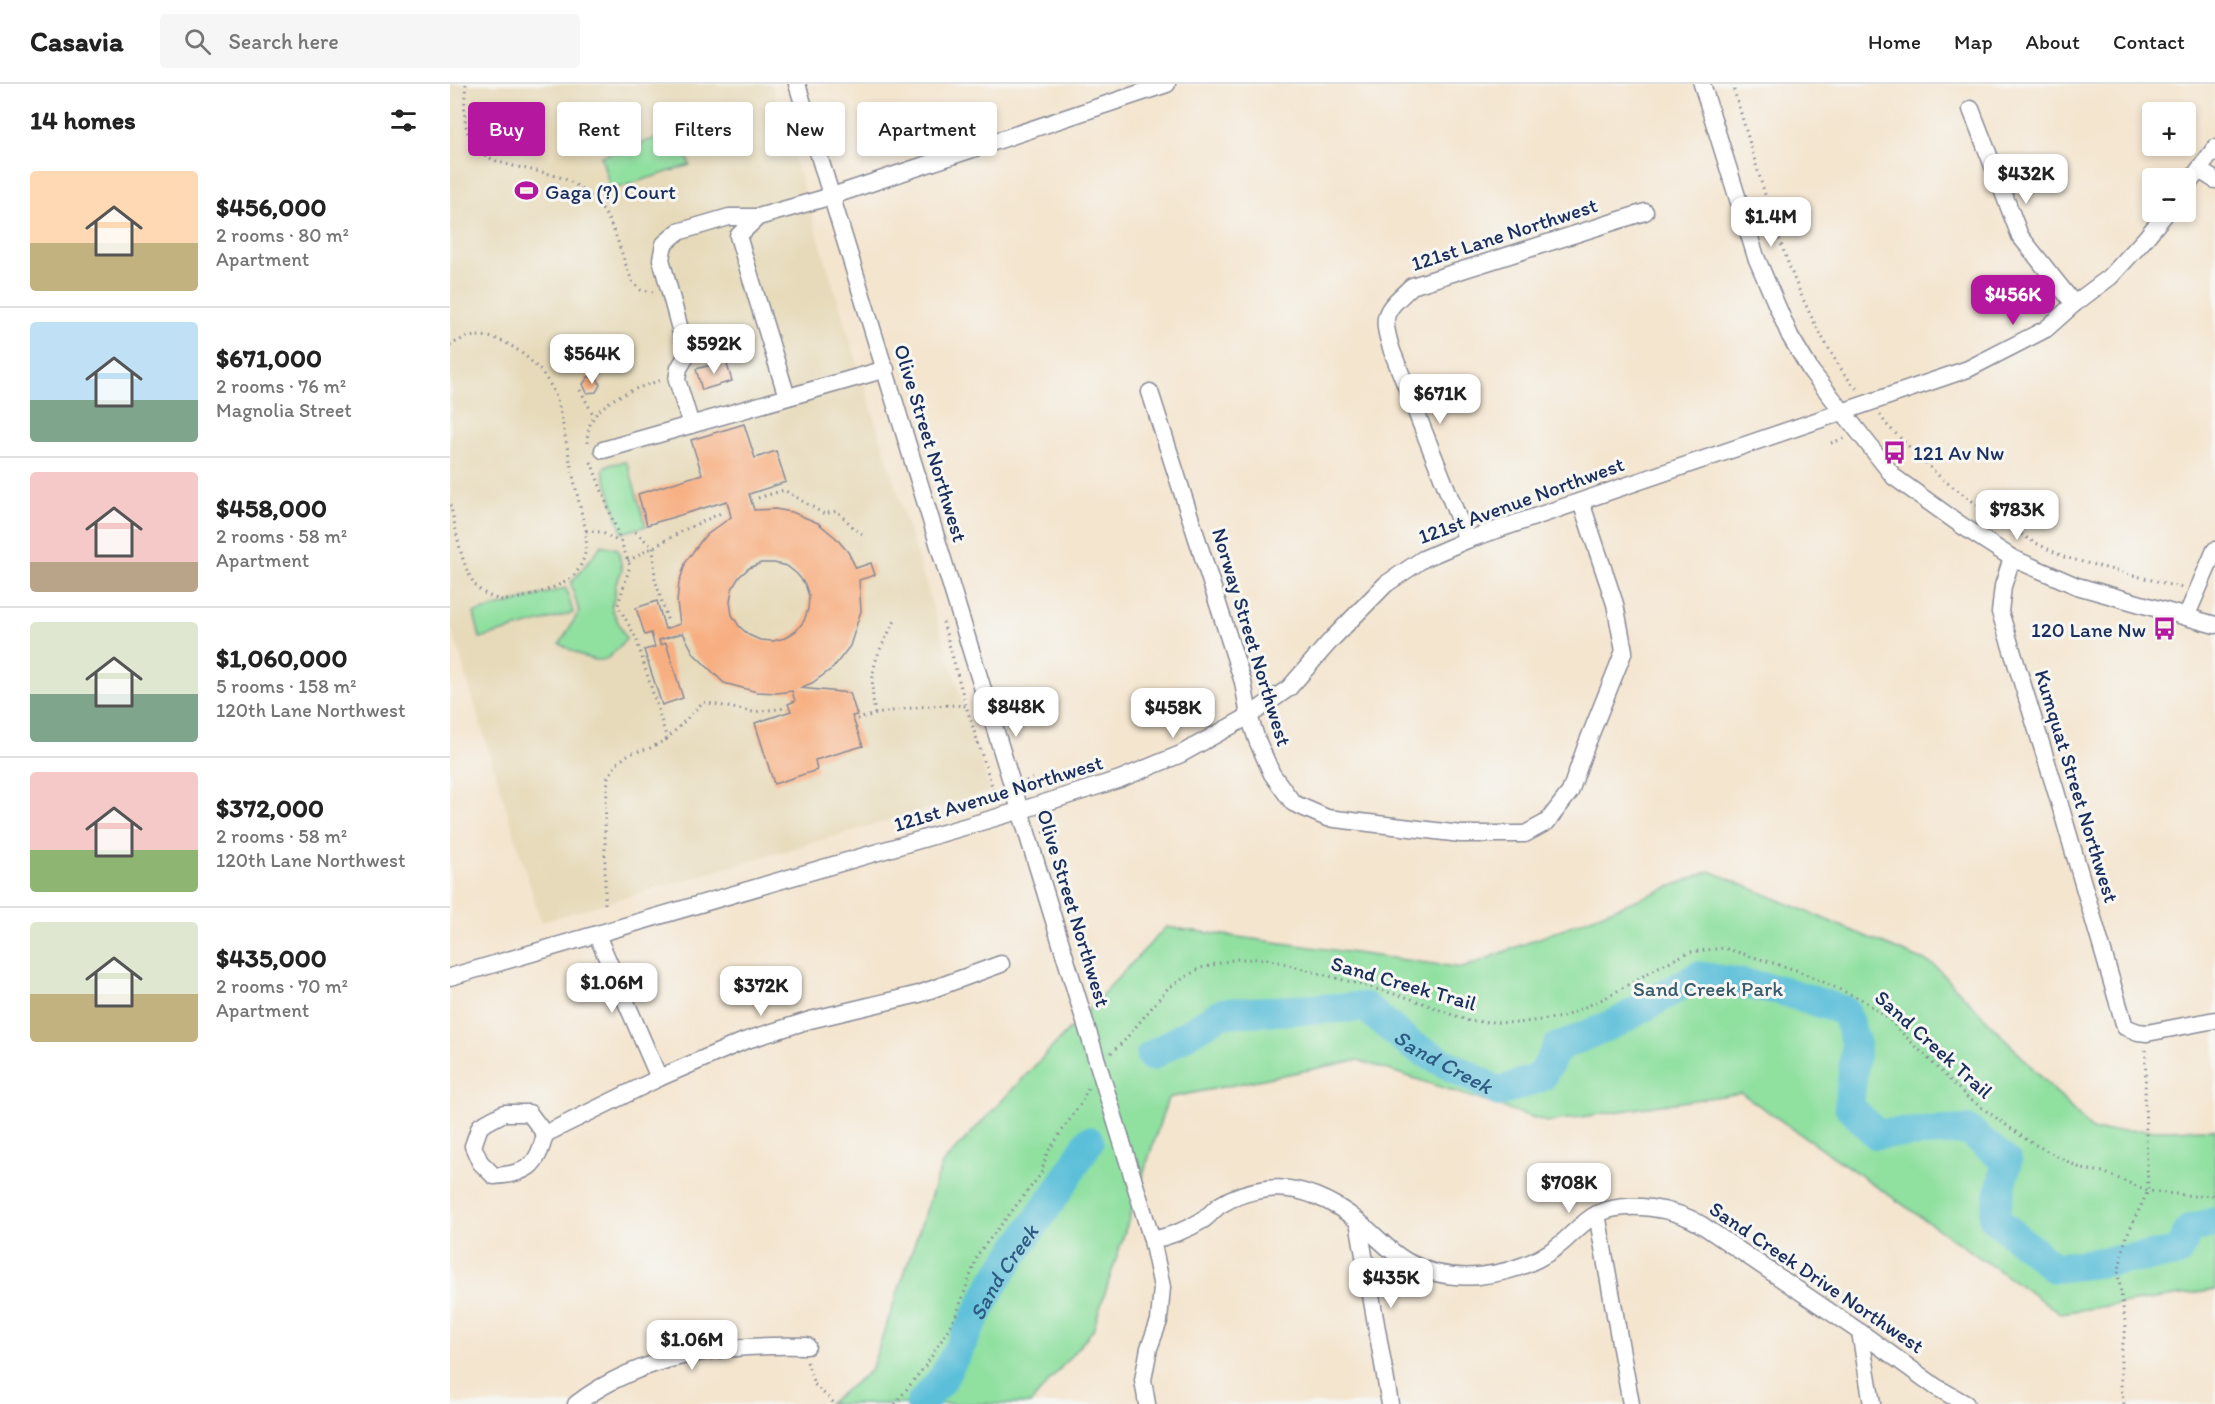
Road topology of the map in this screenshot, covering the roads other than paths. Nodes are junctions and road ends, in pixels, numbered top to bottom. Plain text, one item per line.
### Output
1 (797, 84) edge
2 (1167, 84) edge
3 (1702, 84) edge
4 (1971, 109) dead end
5 (2215, 148) edge
6 (2199, 170) junction
7 (2196, 174) edge
8 (2215, 180) edge
9 (832, 196) junction
10 (1645, 212) dead end
11 (758, 217) junction
12 (2159, 222) edge
13 (2074, 304) junction
14 (886, 369) junction
15 (1150, 392) dead end
16 (787, 397) junction
17 (1843, 412) junction
18 (691, 425) junction
19 (594, 450) road end
20 (1581, 502) junction
21 (1467, 540) junction
22 (2215, 550) edge
23 (2012, 558) junction
24 (2186, 617) junction
25 (2215, 625) edge
26 (1250, 716) junction
27 (1022, 810) junction
28 (597, 935) junction
29 (1001, 964) dead end
30 (450, 977) edge
31 (2215, 1020) edge
32 (659, 1078) junction
33 (545, 1134) junction
34 (1597, 1214) junction
35 (1358, 1221) junction
36 (1152, 1240) junction
37 (1860, 1332) junction
38 (807, 1346) road end
39 (576, 1404) edge
40 (1147, 1404) edge
41 (1390, 1404) edge
42 (1631, 1404) edge
43 (1872, 1404) edge
44 (1966, 1404) edge

1 - 9 street, Olive Street Northwest
2 - 9 street
3 - 17 street
4 - 13 street
5 - 6 street
6 - 7 street
6 - 8 street
9 - 11 street
9 - 14 street, Olive Street Northwest
10 - 21 street, 121st Lane Northwest
11 - 16 street
11 - 18 street
12 - 13 street, 121st Avenue Northwest
13 - 17 street, 121st Avenue Northwest
14 - 16 street
14 - 27 street, Olive Street Northwest
15 - 26 street, Norway Street Northwest
16 - 18 street
17 - 20 street, 121st Avenue Northwest
17 - 23 street
18 - 19 street
20 - 21 street, 121st Avenue Northwest
20 - 26 street, Norway Street Northwest
21 - 26 street, 121st Avenue Northwest
22 - 24 street
23 - 24 street
23 - 31 street, Kumquat Street Northwest
24 - 25 street
26 - 27 street, 121st Avenue Northwest
27 - 28 street, 121st Avenue Northwest
27 - 36 street, Olive Street Northwest
28 - 30 street, 121st Avenue Northwest
28 - 32 street
29 - 32 street
32 - 33 street
33 - 33 street
34 - 35 street, Sand Creek Drive Northwest
34 - 37 street, Sand Creek Drive Northwest
34 - 42 street
35 - 36 street, Sand Creek Drive Northwest
35 - 41 street
36 - 40 street, Olive Street Northwest
37 - 43 street
37 - 44 street, Sand Creek Drive Northwest
38 - 39 street

